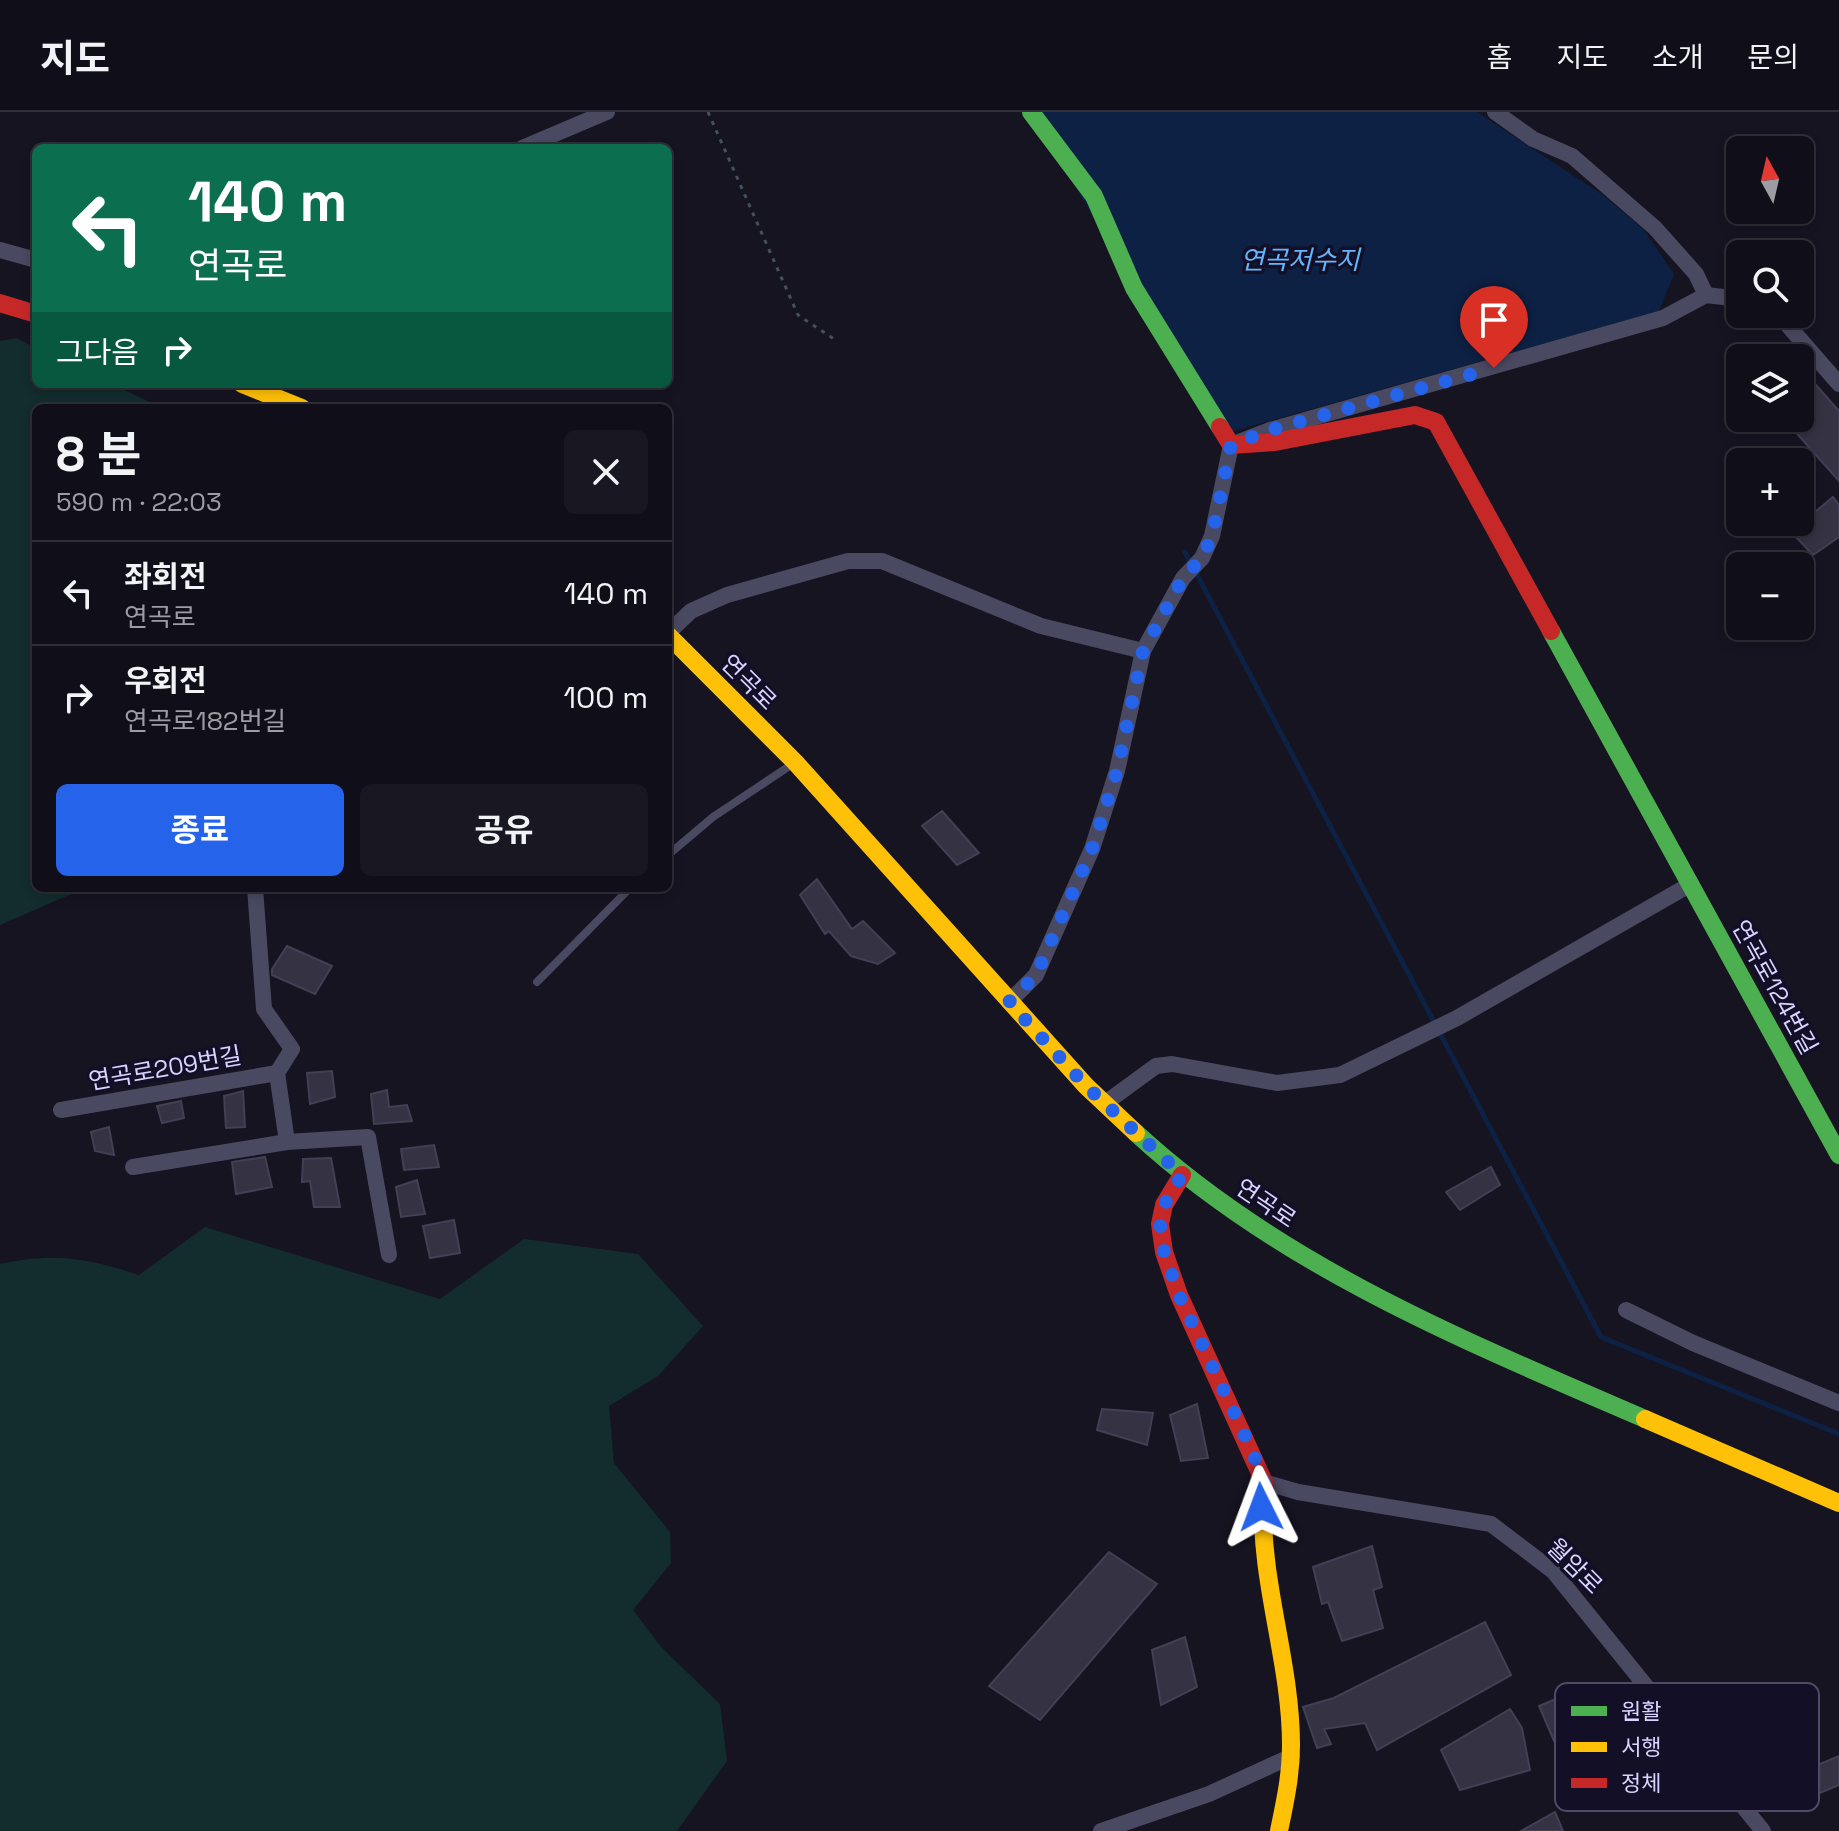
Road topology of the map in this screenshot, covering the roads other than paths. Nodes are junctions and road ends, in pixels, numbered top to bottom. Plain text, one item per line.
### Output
1 (607, 112) edge
2 (1031, 112) edge
3 (1495, 112) edge
4 (531, 144) edge
5 (0, 250) edge
6 (32, 259) edge
7 (1706, 295) junction
8 (1726, 297) edge
9 (0, 303) edge
10 (32, 313) edge
11 (1791, 328) edge
12 (1839, 384) edge
13 (252, 388) edge
14 (292, 404) edge
15 (1231, 445) junction
16 (672, 630) edge
17 (672, 638) edge
18 (1143, 651) junction
19 (795, 762) junction
20 (672, 852) edge
21 (1691, 884) junction
22 (255, 892) edge
23 (626, 892) edge
24 (537, 982) dead end
25 (1009, 1002) junction
26 (277, 1073) junction
27 (1104, 1104) junction
28 (61, 1110) dead end
29 (287, 1142) junction
30 (1839, 1155) edge
31 (133, 1167) dead end
32 (1182, 1175) junction
33 (389, 1255) dead end
34 (1626, 1310) dead end
35 (1839, 1403) edge
36 (1264, 1482) junction
37 (1839, 1503) edge
38 (1643, 1683) edge
39 (1292, 1756) junction
40 (1747, 1811) edge
41 (1101, 1831) edge
42 (1279, 1831) edge
43 (1763, 1831) edge

1 - 4 street
2 - 15 street
3 - 7 street
5 - 6 street
7 - 8 street
7 - 15 street
9 - 10 street
11 - 12 street
13 - 14 street
15 - 18 street
15 - 21 street, 연곡로124번길
16 - 18 street
17 - 19 street, 연곡로
18 - 25 street
19 - 20 lane
19 - 25 street, 연곡로
21 - 27 street
21 - 30 street, 연곡로124번길
22 - 26 street, 연곡로209번길
23 - 24 lane
25 - 27 street, 연곡로
26 - 28 street, 연곡로209번길
26 - 29 street, 연곡로209번길
27 - 32 street, 연곡로
29 - 31 street
29 - 33 street
32 - 36 street
32 - 37 street, 연곡로
34 - 35 street
36 - 38 street, 월암로
36 - 39 street
39 - 41 street
39 - 42 street
40 - 43 street, 월암로

